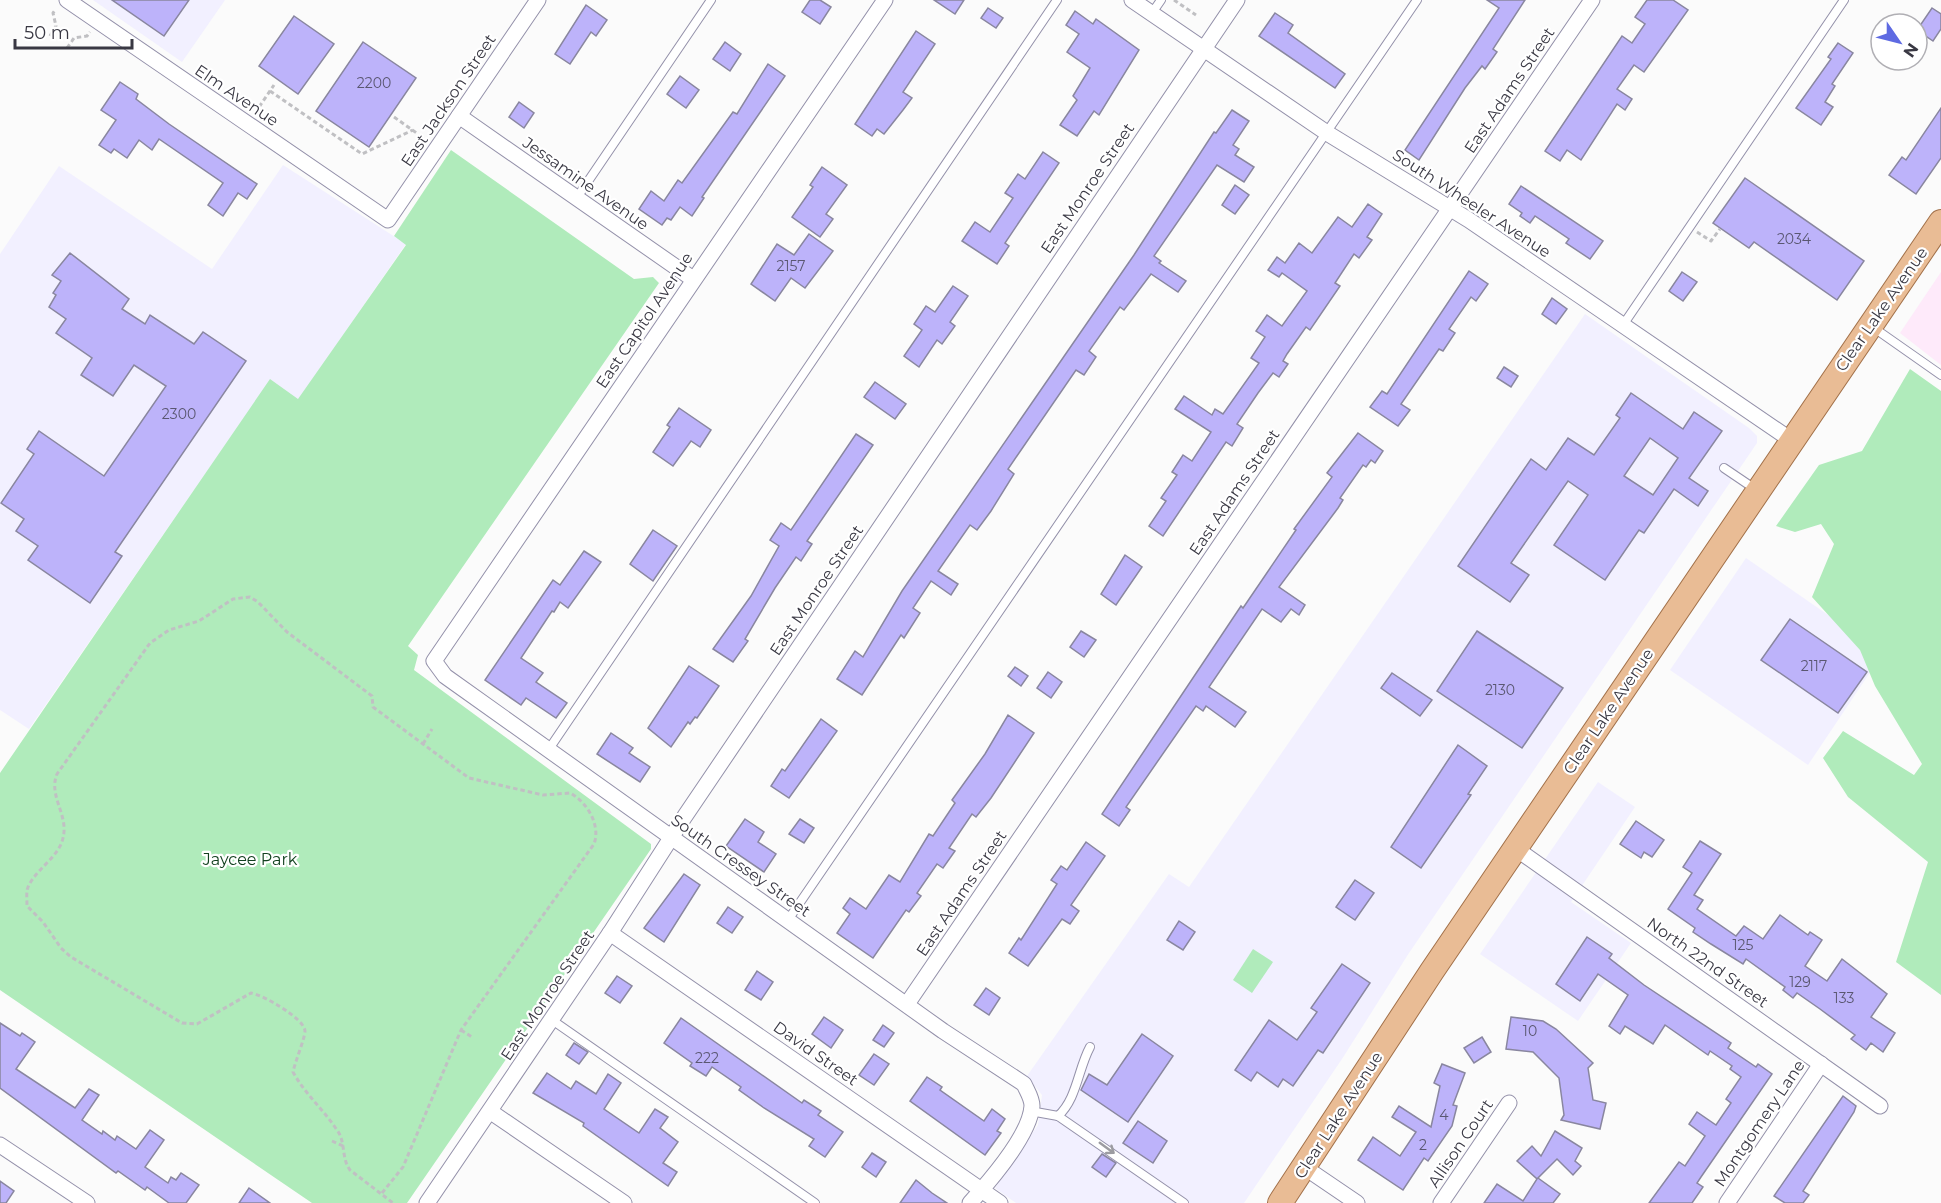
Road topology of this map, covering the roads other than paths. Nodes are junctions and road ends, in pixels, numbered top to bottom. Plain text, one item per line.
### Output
1 (538, 0) edge
2 (711, 0) edge
3 (885, 0) edge
4 (1057, 0) edge
5 (1132, 0) edge
6 (1161, 0) edge
7 (1237, 0) edge
8 (1418, 0) edge
9 (1592, 0) edge
10 (1845, 0) edge
11 (62, 4) edge
12 (1152, 13) junction
13 (1204, 49) junction
14 (459, 116) junction
15 (1327, 133) junction
16 (576, 200) junction
17 (1449, 208) junction
18 (387, 220) joint
19 (1941, 222) edge
20 (693, 279) junction
21 (1623, 325) junction
22 (1870, 325) junction
23 (1941, 375) edge
24 (1791, 440) junction
25 (1724, 468) dead end
26 (1757, 490) junction
27 (434, 661) joint
28 (549, 749) junction
29 (672, 839) junction
30 (1515, 848) junction
31 (788, 920) junction
32 (610, 933) junction
33 (907, 1004) junction
34 (552, 1020) junction
35 (1090, 1047) dead end
36 (1821, 1064) junction
37 (1509, 1103) dead end
38 (1880, 1106) dead end
39 (1030, 1111) junction
40 (490, 1112) junction
41 (1058, 1116) junction
42 (0, 1145) edge
43 (1304, 1167) junction
44 (982, 1190) junction
45 (87, 1203) edge
46 (427, 1203) edge
47 (624, 1203) edge
48 (815, 1203) edge
49 (970, 1203) edge
50 (1000, 1203) edge
51 (1184, 1203) edge
52 (1280, 1203) edge
53 (1357, 1203) edge
54 (1441, 1203) edge
55 (1727, 1203) edge

1 - 14 street, East Jackson Street
2 - 16 lane
3 - 20 street, East Capitol Avenue
4 - 28 lane
5 - 12 street, South Wheeler Avenue
6 - 12 lane
7 - 13 street, East Monroe Street
8 - 15 lane
9 - 17 street, East Adams Street
10 - 21 lane
11 - 18 street, Elm Avenue
12 - 13 street, South Wheeler Avenue
13 - 15 street, South Wheeler Avenue
13 - 29 street, East Monroe Street
14 - 16 street, Jessamine Avenue
14 - 18 street, East Jackson Street
15 - 17 street, South Wheeler Avenue
15 - 31 lane
16 - 20 street, Jessamine Avenue
17 - 21 street, South Wheeler Avenue
17 - 33 street, East Adams Street
19 - 22 main road, Clear Lake Avenue
20 - 27 street, East Capitol Avenue
21 - 24 street, South Wheeler Avenue
22 - 23 lane
22 - 24 main road, Clear Lake Avenue
24 - 26 main road, Clear Lake Avenue
25 - 26 lane
26 - 30 main road, Clear Lake Avenue
27 - 28 street, South Cressey Street
28 - 29 street, South Cressey Street
29 - 31 street, South Cressey Street
29 - 32 street, East Monroe Street
30 - 36 street, North 22nd Street
30 - 43 main road, Clear Lake Avenue
31 - 33 street, South Cressey Street
32 - 34 street, East Monroe Street
32 - 44 street, David Street
33 - 39 street, South Cressey Street
34 - 40 street, East Monroe Street
34 - 48 lane
35 - 41 lane
36 - 38 street, North 22nd Street
36 - 55 street, Montgomery Lane
37 - 54 street, Allison Court
39 - 41 lane
39 - 44 street
40 - 46 street, East Monroe Street
40 - 47 street
41 -> 51 lane
42 - 45 street
43 - 52 main road, Clear Lake Avenue
43 - 53 street
44 - 49 street
44 - 50 street, David Street

